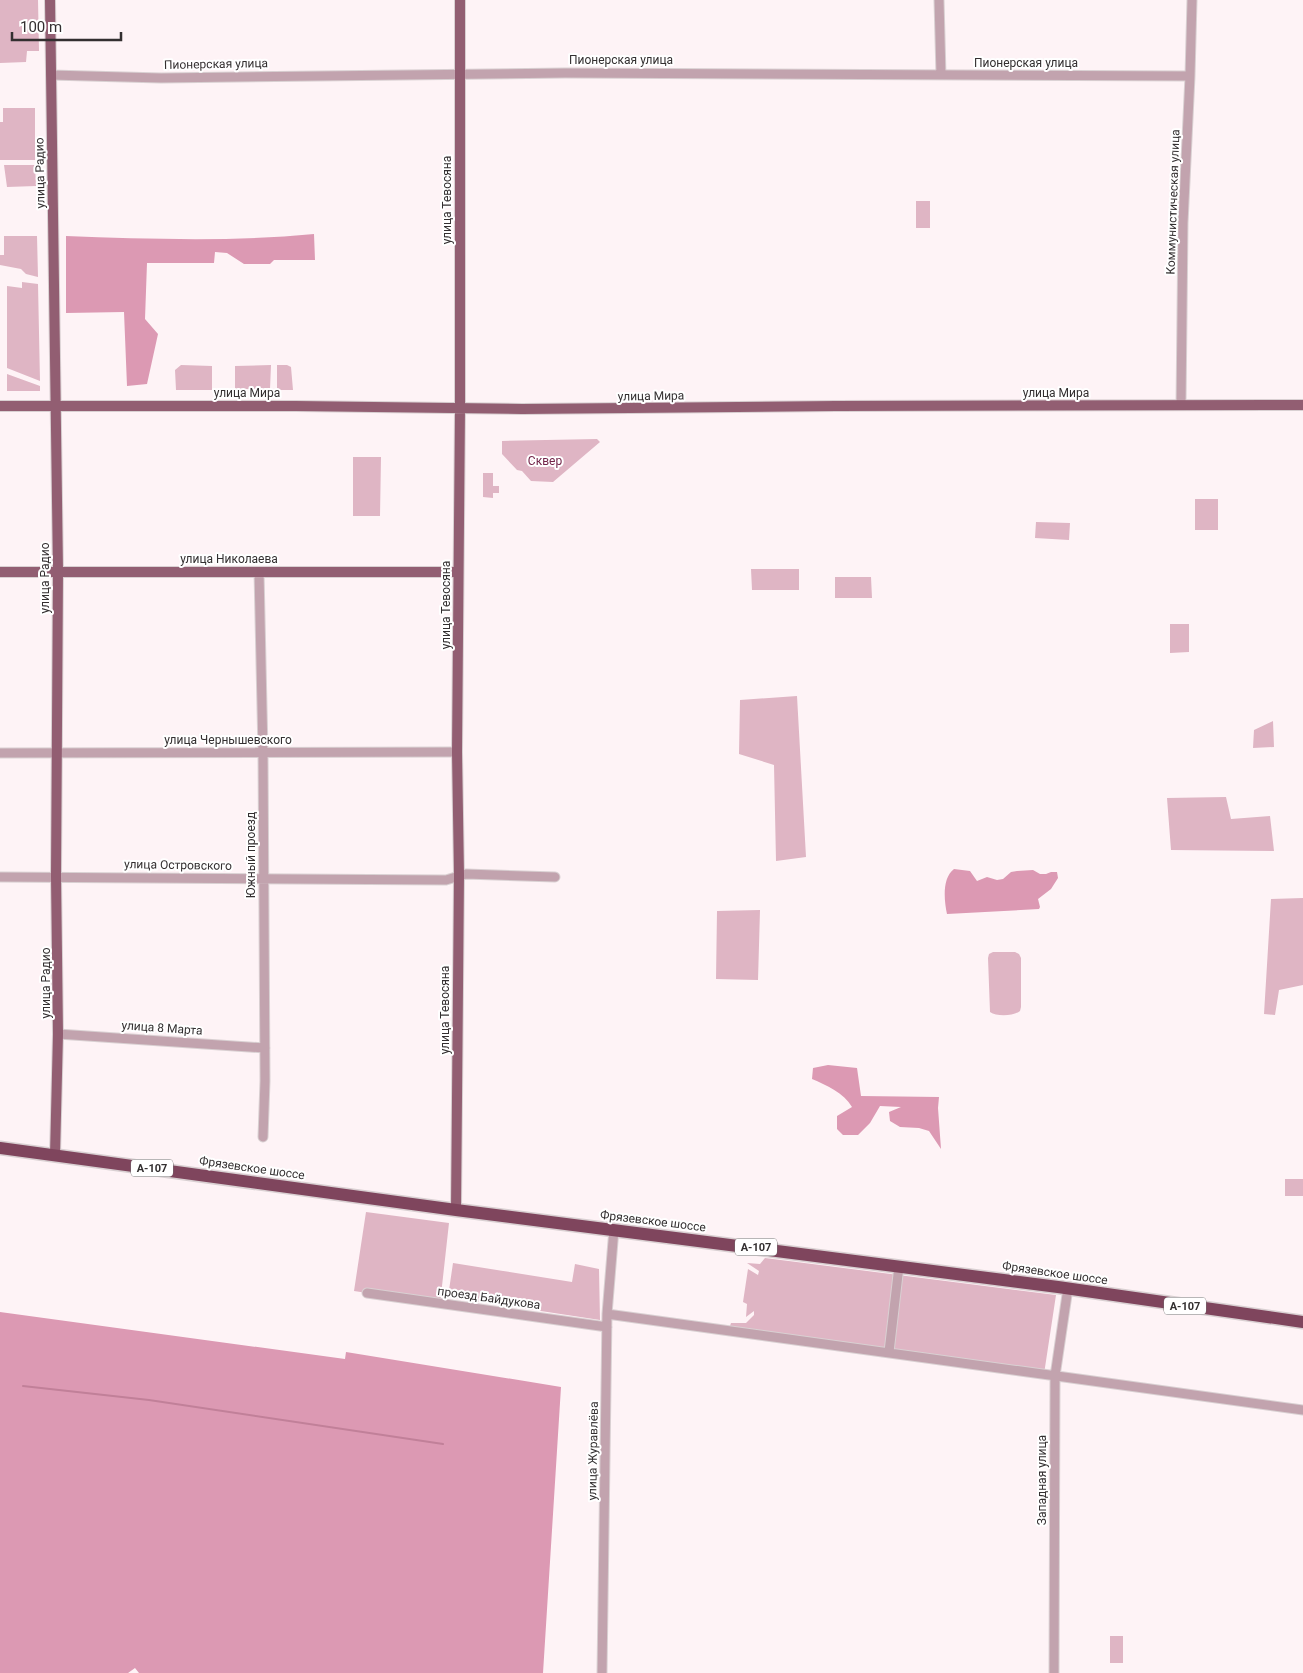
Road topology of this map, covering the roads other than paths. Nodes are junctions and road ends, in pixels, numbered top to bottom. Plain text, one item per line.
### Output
1 (50, 0) edge
2 (460, 0) edge
3 (939, 0) edge
4 (1192, 0) edge
5 (460, 73) junction
6 (941, 75) junction
7 (51, 76) junction
8 (1190, 76) junction
9 (1182, 405) junction
10 (1303, 405) edge
11 (0, 406) edge
12 (57, 406) junction
13 (460, 408) junction
14 (58, 571) junction
15 (0, 572) edge
16 (259, 572) junction
17 (458, 572) junction
18 (457, 752) junction
19 (0, 753) edge
20 (57, 753) junction
21 (263, 753) junction
22 (458, 875) junction
23 (56, 876) junction
24 (0, 877) edge
25 (555, 877) dead end
26 (264, 879) junction
27 (58, 1034) junction
28 (264, 1048) junction
29 (264, 1137) dead end
30 (0, 1148) edge
31 (55, 1155) junction
32 (456, 1210) junction
33 (614, 1230) junction
34 (899, 1266) junction
35 (1068, 1288) junction
36 (367, 1293) dead end
37 (607, 1314) junction
38 (1303, 1322) edge
39 (607, 1327) junction
40 (889, 1352) junction
41 (1055, 1376) junction
42 (1303, 1410) edge
43 (602, 1673) edge
44 (1054, 1673) edge

1 - 7 main road, улица Радио
2 - 5 main road, улица Тевосяна
3 - 6 street
4 - 8 street, Коммунистическая улица
5 - 6 street, Пионерская улица
5 - 7 street, Пионерская улица
5 - 13 main road, улица Тевосяна
6 - 8 street, Пионерская улица
7 - 12 main road, улица Радио
8 - 9 street, Коммунистическая улица
9 - 10 main road, улица Мира
9 - 13 main road, улица Мира
11 - 12 main road, улица Мира
12 - 13 main road, улица Мира
12 - 14 main road, улица Радио
13 - 17 main road, улица Тевосяна
14 - 15 main road, улица Николаева
14 - 16 main road, улица Николаева
14 - 20 main road, улица Радио
16 - 17 main road, улица Николаева
16 - 21 street, Южный проезд
17 - 18 main road, улица Тевосяна
18 - 21 street, улица Чернышевского
18 - 22 main road, улица Тевосяна
19 - 20 street, улица Чернышевского
20 - 21 street, улица Чернышевского
20 - 23 main road, улица Радио
21 - 26 street, Южный проезд
22 - 25 street
22 - 26 street, улица Островского
22 - 32 main road, улица Тевосяна
23 - 24 street, улица Островского
23 - 26 street, улица Островского
23 - 27 main road, улица Радио
26 - 28 street, Южный проезд
27 - 28 street, улица 8 Марта
27 - 31 main road, улица Радио
28 - 29 street, Южный проезд
30 - 31 highway, Фрязевское шоссе / А-107
31 - 32 highway, Фрязевское шоссе / А-107
32 - 33 highway, Фрязевское шоссе / А-107
33 - 34 highway, Фрязевское шоссе / А-107
33 - 37 street, улица Журавлёва
34 - 35 highway, Фрязевское шоссе / А-107
34 - 40 street
35 - 38 highway, Фрязевское шоссе / А-107
35 - 41 street, Западная улица
36 - 39 street, проезд Байдукова
37 - 39 street, улица Журавлёва
37 - 40 street
39 - 43 street, улица Журавлёва
40 - 41 street
41 - 42 street
41 - 44 street, Западная улица

